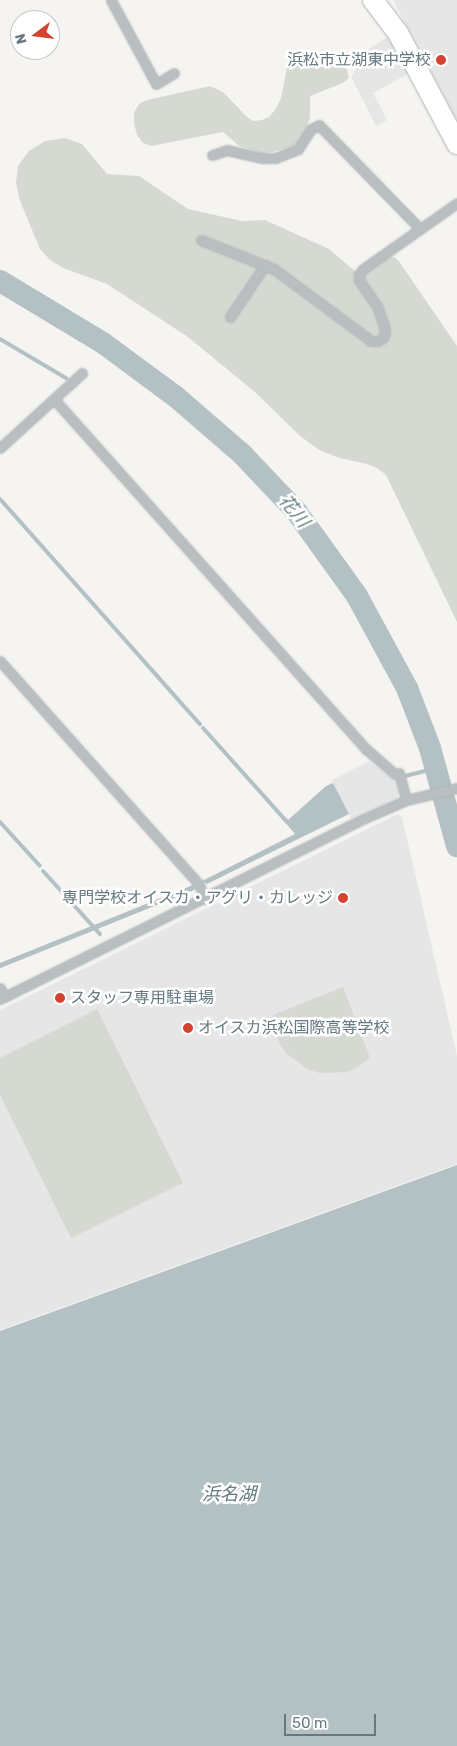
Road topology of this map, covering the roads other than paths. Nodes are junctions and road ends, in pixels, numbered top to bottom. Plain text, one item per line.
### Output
1 (110, 0) edge
2 (373, 0) edge
3 (174, 74) dead end
4 (457, 144) edge
5 (212, 155) dead end
6 (457, 203) edge
7 (420, 229) junction
8 (201, 240) dead end
9 (265, 265) junction
10 (230, 317) dead end
11 (82, 373) dead end
12 (54, 399) junction
13 (0, 448) edge
14 (0, 661) edge
15 (457, 788) edge
16 (408, 799) junction
17 (205, 898) junction
18 (0, 988) edge
19 (2, 998) edge

1 - 3 street
2 - 4 main road
5 - 7 street
6 - 7 street
7 - 9 street
8 - 9 street
9 - 10 street
11 - 12 street
12 - 13 street
12 - 16 street
14 - 17 street
15 - 16 street
16 - 17 street
17 - 19 street
18 - 19 street

